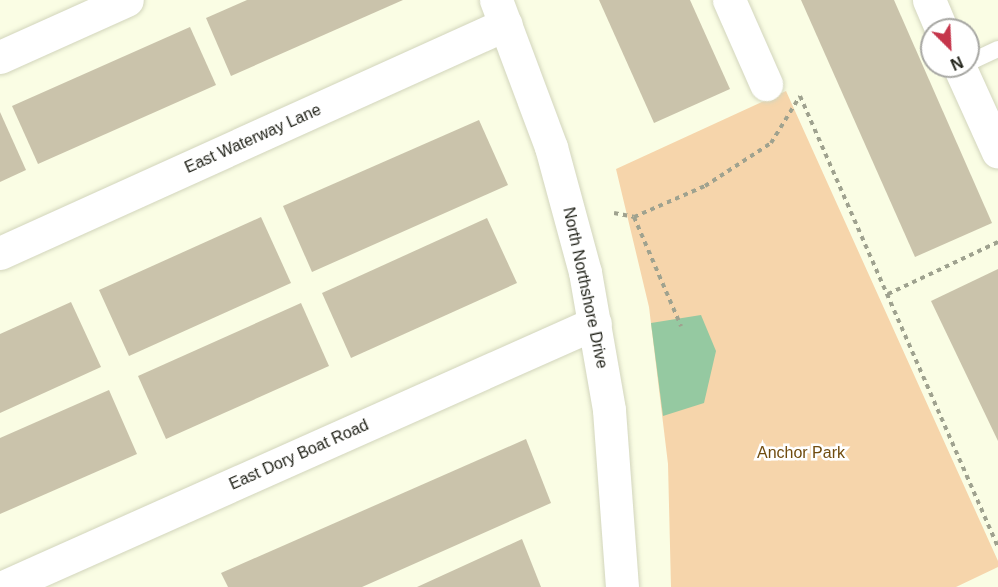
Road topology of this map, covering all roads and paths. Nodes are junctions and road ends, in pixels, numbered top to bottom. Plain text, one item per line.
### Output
1 (127, 0) edge
2 (729, 0) edge
3 (929, 0) edge
4 (501, 12) edge
5 (937, 18) edge
6 (998, 49) edge
7 (0, 57) edge
8 (980, 57) edge
9 (967, 78) edge
10 (766, 84) dead end
11 (998, 152) edge
12 (614, 213) dead end
13 (634, 217) junction
14 (998, 242) edge
15 (0, 253) edge
16 (888, 294) junction
17 (595, 323) junction
18 (681, 326) dead end
19 (998, 548) edge
20 (3, 587) edge
21 (622, 587) edge

1 - 7 street
2 - 10 street
3 - 5 street
4 - 15 street, East Waterway Lane
4 - 17 street, North Northshore Drive
6 - 8 lane
9 - 11 street
12 - 13 path
13 - 16 path
13 - 18 path
14 - 16 path
16 - 19 path
17 - 20 street, East Dory Boat Road
17 - 21 street, North Northshore Drive

